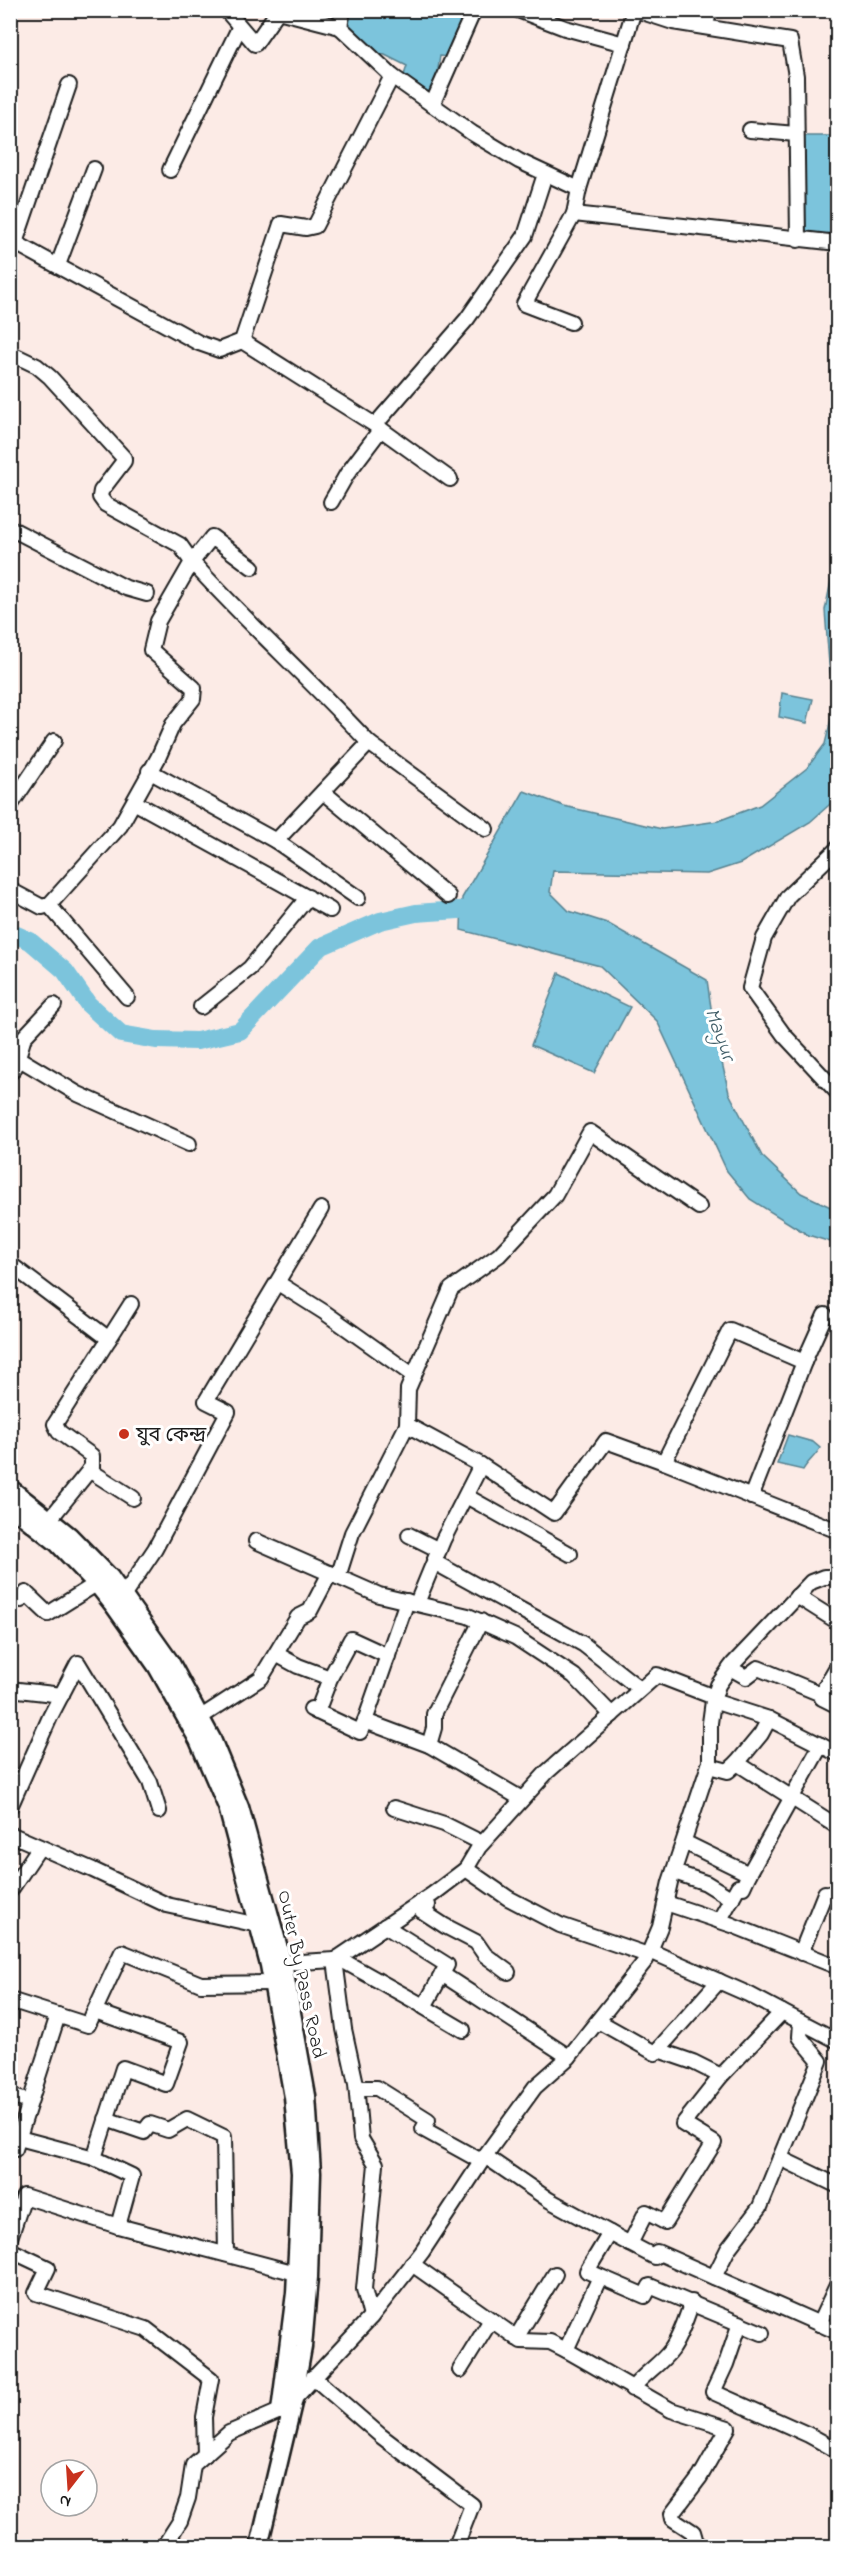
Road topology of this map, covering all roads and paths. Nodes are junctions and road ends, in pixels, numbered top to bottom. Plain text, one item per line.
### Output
1 (226, 10) edge
2 (343, 10) edge
3 (474, 10) edge
4 (518, 10) edge
5 (635, 10) edge
6 (710, 10) edge
7 (340, 27) junction
8 (705, 27) junction
9 (239, 28) junction
10 (624, 44) junction
11 (392, 76) junction
12 (69, 85) dead end
13 (432, 105) junction
14 (750, 130) dead end
15 (796, 134) junction
16 (94, 169) dead end
17 (170, 170) dead end
18 (545, 174) junction
19 (579, 189) junction
20 (574, 214) junction
21 (798, 240) junction
22 (13, 242) edge
23 (837, 243) edge
24 (58, 265) junction
25 (571, 322) dead end
26 (242, 341) junction
27 (10, 353) edge
28 (378, 427) junction
29 (450, 479) dead end
30 (331, 502) dead end
31 (10, 528) edge
32 (192, 562) junction
33 (252, 567) dead end
34 (147, 594) dead end
35 (54, 741) dead end
36 (369, 743) junction
37 (149, 771) junction
38 (323, 792) junction
39 (134, 802) junction
40 (10, 806) edge
41 (486, 829) dead end
42 (276, 841) junction
43 (837, 848) edge
44 (10, 890) edge
45 (448, 896) dead end
46 (308, 897) junction
47 (358, 898) dead end
48 (49, 905) junction
49 (330, 910) dead end
50 (127, 997) dead end
51 (54, 1005) dead end
52 (201, 1006) dead end
53 (18, 1058) junction
54 (10, 1073) edge
55 (837, 1093) edge
56 (189, 1144) dead end
57 (699, 1207) dead end
58 (321, 1209) dead end
59 (10, 1264) edge
60 (278, 1283) junction
61 (131, 1304) dead end
62 (825, 1315) dead end
63 (109, 1339) junction
64 (804, 1362) junction
65 (414, 1376) junction
66 (407, 1425) junction
67 (664, 1462) junction
68 (481, 1465) junction
69 (89, 1470) junction
70 (10, 1488) edge
71 (466, 1496) junction
72 (751, 1497) junction
73 (133, 1498) dead end
74 (10, 1506) edge
75 (50, 1520) junction
76 (837, 1531) edge
77 (409, 1535) dead end
78 (256, 1541) dead end
79 (570, 1554) dead end
80 (436, 1556) junction
81 (334, 1575) junction
82 (837, 1577) edge
83 (96, 1584) junction
84 (10, 1595) edge
85 (124, 1595) junction
86 (797, 1596) junction
87 (412, 1602) junction
88 (481, 1621) junction
89 (837, 1622) edge
90 (276, 1654) junction
91 (388, 1656) junction
92 (837, 1665) edge
93 (730, 1668) junction
94 (330, 1678) junction
95 (10, 1689) edge
96 (640, 1689) junction
97 (821, 1694) junction
98 (62, 1695) junction
99 (713, 1699) junction
100 (837, 1706) edge
101 (612, 1715) junction
102 (201, 1717) junction
103 (769, 1719) junction
104 (365, 1721) junction
105 (429, 1745) junction
106 (821, 1745) junction
107 (837, 1754) edge
108 (737, 1763) junction
109 (709, 1766) junction
110 (791, 1797) junction
111 (522, 1799) junction
112 (10, 1807) edge
113 (394, 1808) dead end
114 (159, 1811) dead end
115 (837, 1827) edge
116 (10, 1834) edge
117 (684, 1842) junction
118 (482, 1843) junction
119 (39, 1848) junction
120 (466, 1869) junction
121 (674, 1872) junction
122 (750, 1874) junction
123 (10, 1891) edge
124 (837, 1898) edge
125 (732, 1899) junction
126 (424, 1900) junction
127 (666, 1903) junction
128 (719, 1921) junction
129 (258, 1925) junction
130 (385, 1926) junction
131 (649, 1953) junction
132 (801, 1953) junction
133 (336, 1959) junction
134 (283, 1963) junction
135 (837, 1967) edge
136 (508, 1972) dead end
137 (442, 1974) junction
138 (719, 1981) junction
139 (272, 1983) junction
140 (10, 2000) edge
141 (427, 2008) junction
142 (95, 2011) junction
143 (782, 2012) junction
144 (58, 2015) junction
145 (598, 2021) junction
146 (801, 2022) junction
147 (464, 2030) dead end
148 (837, 2042) edge
149 (658, 2050) junction
150 (569, 2057) junction
151 (721, 2076) junction
152 (357, 2088) junction
153 (10, 2096) edge
154 (30, 2102) junction
155 (106, 2119) junction
156 (94, 2158) junction
157 (483, 2158) junction
158 (780, 2158) junction
159 (837, 2186) edge
160 (118, 2226) junction
161 (610, 2233) junction
162 (10, 2238) edge
163 (630, 2244) junction
164 (10, 2250) edge
165 (226, 2254) junction
166 (412, 2264) junction
167 (296, 2273) junction
168 (555, 2274) dead end
169 (600, 2277) junction
170 (714, 2277) junction
171 (837, 2283) edge
172 (692, 2302) junction
173 (372, 2317) junction
174 (491, 2320) junction
175 (740, 2323) junction
176 (819, 2324) junction
177 (762, 2332) dead end
178 (837, 2332) edge
179 (516, 2338) junction
180 (566, 2350) junction
181 (460, 2370) dead end
182 (313, 2377) junction
183 (632, 2389) junction
184 (294, 2399) junction
185 (280, 2411) junction
186 (837, 2451) edge
187 (205, 2454) junction
188 (164, 2547) edge
189 (248, 2547) edge
190 (259, 2547) edge
191 (456, 2547) edge
192 (696, 2547) edge

1 - 9 street
2 - 7 street
3 - 13 street
4 - 10 street
5 - 8 street
5 - 10 street
6 - 8 street
7 - 9 street
7 - 11 street
8 - 15 street
9 - 17 street
10 - 19 street
11 - 13 street
11 - 26 street
12 - 22 street
13 - 18 street
14 - 15 street
15 - 21 street
16 - 24 street
18 - 19 street
18 - 28 street
19 - 20 street
20 - 21 street
20 - 25 street
21 - 23 street
22 - 24 street
24 - 26 street
26 - 28 street
27 - 32 street
28 - 29 street
28 - 30 street
31 - 34 street
32 - 33 street
32 - 36 street
32 - 37 street
35 - 40 street
36 - 38 street
36 - 41 street
37 - 39 street
37 - 42 street
38 - 42 street
38 - 45 street
39 - 46 street
39 - 48 street
42 - 47 street
43 - 55 street
44 - 48 street
46 - 49 street
46 - 52 street
48 - 50 street
51 - 53 street
53 - 54 street
53 - 56 street
57 - 65 street
58 - 60 street
59 - 63 street
60 - 65 street
60 - 85 street
61 - 63 street
62 - 64 street
63 - 69 street
64 - 67 street
64 - 72 street
65 - 66 street
66 - 68 street
66 - 81 street
67 - 68 street
67 - 72 street
68 - 71 street
69 - 73 street
69 - 75 street
70 - 75 main road, Outer By Pass Road
71 - 79 street
71 - 80 street
72 - 76 street
74 - 83 main road, Outer By Pass Road
75 - 85 main road, Outer By Pass Road
77 - 80 street
78 - 81 street
80 - 87 street
80 - 96 street
81 - 87 street
81 - 90 street
82 - 86 street
83 - 84 street
83 - 129 main road, Outer By Pass Road
85 - 102 main road, Outer By Pass Road
86 - 89 street
86 - 93 street
87 - 88 street
87 - 91 street
88 - 101 street
88 - 105 street
90 - 94 street
90 - 102 street
91 - 94 street
91 - 104 street
92 - 97 street
93 - 97 street
93 - 99 street
94 - 104 street
95 - 98 street
96 - 99 street
96 - 101 street
97 - 100 street
98 - 112 street
98 - 114 street
99 - 103 street
99 - 109 street
101 - 111 street
102 - 134 main road, Outer By Pass Road
103 - 106 street
103 - 108 street
104 - 105 street
105 - 111 street
106 - 107 street
106 - 110 street
108 - 109 street
108 - 110 street
109 - 117 street
110 - 115 street
110 - 122 street
111 - 118 street
113 - 118 street
116 - 119 street
117 - 121 street
117 - 122 street
118 - 120 street
119 - 123 street
119 - 129 street
120 - 126 street
120 - 131 street
121 - 125 street
121 - 127 street
122 - 125 street
124 - 132 street
125 - 128 street
126 - 130 street
126 - 136 street
127 - 128 street
127 - 131 street
128 - 132 street
129 - 139 main road, Outer By Pass Road
130 - 133 street
130 - 137 street
131 - 138 street
131 - 145 street
132 - 135 street
133 - 134 street
133 - 141 street
133 - 152 street
134 - 184 main road, Outer By Pass Road
137 - 141 street
137 - 150 street
138 - 143 street
138 - 149 street
139 - 142 street
139 - 167 main road, Outer By Pass Road
140 - 144 street
141 - 147 street
142 - 144 street
142 - 155 street
143 - 146 street
143 - 151 street
144 - 154 street
145 - 149 street
145 - 150 street
146 - 148 street
146 - 158 street
149 - 151 street
150 - 157 street
151 - 163 street
152 - 157 street
152 - 173 street
153 - 154 street
154 - 156 street
155 - 156 street
155 - 165 street
156 - 160 street
157 - 161 street
157 - 166 street
158 - 159 street
158 - 170 street
160 - 162 street
160 - 165 street
161 - 163 street
161 - 169 street
163 - 170 street
164 - 187 street
165 - 167 street
166 - 173 street
166 - 174 street
167 - 185 main road, Outer By Pass Road
168 - 179 street
169 - 172 street
169 - 180 street
170 - 176 street
171 - 176 street
172 - 175 street
172 - 183 street
173 - 182 street
174 - 179 street
174 - 181 street
175 - 177 street
175 - 186 street
176 - 178 street
179 - 180 street
180 - 183 street
182 - 184 street
182 - 191 street
183 - 192 street
184 - 190 main road, Outer By Pass Road
185 - 187 street
185 - 189 main road, Outer By Pass Road
187 - 188 street

